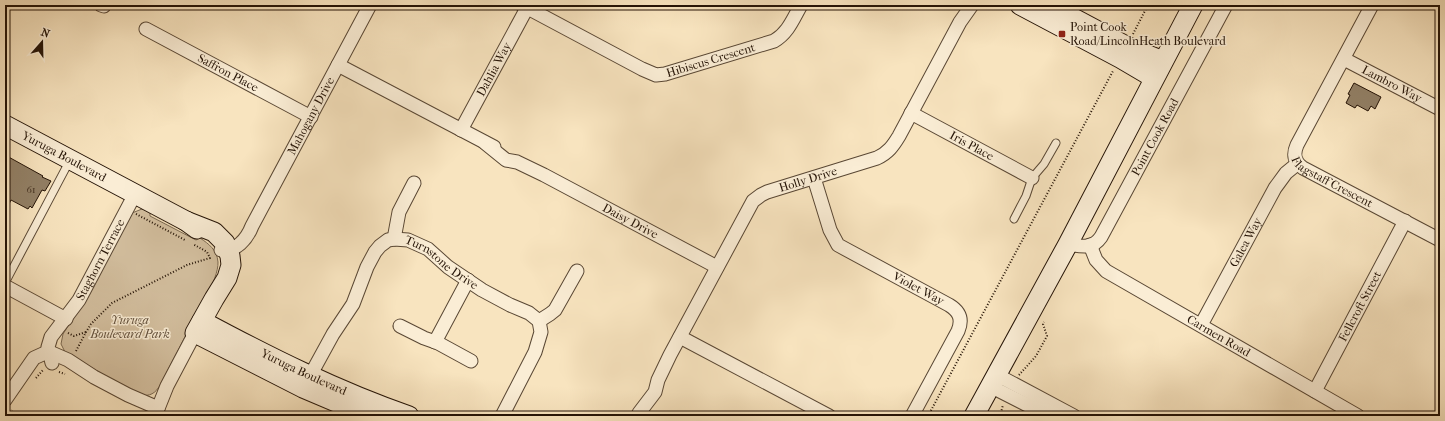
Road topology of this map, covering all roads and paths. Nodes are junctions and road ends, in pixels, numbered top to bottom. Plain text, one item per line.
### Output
1 (370, 5) edge
2 (801, 5) edge
3 (966, 5) edge
4 (972, 5) edge
5 (1020, 5) edge
6 (1050, 5) edge
7 (1148, 5) edge
8 (1193, 5) edge
9 (1226, 5) edge
10 (1372, 5) edge
11 (524, 6) edge
12 (960, 22) junction
13 (146, 29) dead end
14 (1123, 52) junction
15 (1344, 59) junction
16 (1163, 61) junction
17 (338, 65) junction
18 (1154, 78) junction
19 (1440, 110) edge
20 (911, 113) junction
21 (311, 117) junction
22 (5, 125) edge
23 (461, 130) junction
24 (1056, 143) dead end
25 (70, 160) junction
26 (1297, 164) junction
27 (814, 178) junction
28 (1032, 178) junction
29 (414, 183) dead end
30 (131, 202) junction
31 (1014, 219) dead end
32 (1405, 222) junction
33 (394, 239) junction
34 (1440, 240) edge
35 (1068, 244) junction
36 (1090, 245) junction
37 (225, 248) junction
38 (717, 267) junction
39 (577, 272) dead end
40 (468, 280) junction
41 (5, 285) edge
42 (539, 321) junction
43 (64, 322) junction
44 (1201, 325) junction
45 (400, 326) dead end
46 (199, 327) junction
47 (680, 337) junction
48 (435, 342) junction
49 (71, 361) junction
50 (471, 361) dead end
51 (51, 362) junction
52 (65, 374) dead end
53 (310, 376) junction
54 (94, 377) junction
55 (28, 378) junction
56 (994, 380) junction
57 (1315, 391) junction
58 (10, 403) edge
59 (156, 412) edge
60 (638, 414) edge
61 (10, 416) edge
62 (369, 416) edge
63 (409, 416) edge
64 (502, 416) edge
65 (829, 416) edge
66 (912, 416) edge
67 (928, 416) edge
68 (974, 416) edge
69 (1049, 416) edge
70 (1074, 416) edge
71 (1358, 416) edge

1 - 17 street, Mahogany Drive
2 - 11 street, Hibiscus Crescent
3 - 12 street, Holly Drive
4 - 12 street, Holly Drive
5 - 14 street
6 - 14 street
7 - 14 path
8 - 16 street
9 - 36 street, Point Cook Road
10 - 15 street, Flagstaff Crescent
11 - 23 street, Dahlia Way
12 - 20 street, Holly Drive
13 - 21 street, Saffron Place
14 - 16 street
14 - 18 street
14 - 67 path
15 - 19 street, Lambro Way
15 - 26 street, Flagstaff Crescent
16 - 18 street
17 - 21 street, Mahogany Drive
17 - 23 street, Daisy Drive
18 - 35 street
20 - 27 street, Holly Drive
20 - 28 street, Iris Place
21 - 37 street, Mahogany Drive
22 - 25 street, Yuruga Boulevard
23 - 38 street, Daisy Drive
24 - 28 lane
25 - 30 street, Yuruga Boulevard
25 - 41 lane
26 - 32 street, Flagstaff Crescent
26 - 44 street, Galea Way
27 - 38 street, Holly Drive
27 - 66 street, Violet Way
28 - 31 lane
29 - 33 street
30 - 37 street, Yuruga Boulevard
30 - 43 street, Staghorn Terrace
30 - 49 path
32 - 34 street, Flagstaff Crescent
32 - 57 street, Fellcroft Street
33 - 40 street, Turnstone Drive
33 - 53 street, Turnstone Drive
35 - 36 street
35 - 56 street
36 - 44 street, Carmen Road
37 - 46 street
38 - 47 street, Holly Drive
39 - 42 street
40 - 42 street, Turnstone Drive
40 - 48 street
41 - 43 street
42 - 64 street
43 - 51 street, Staghorn Terrace
44 - 57 street, Carmen Road
45 - 48 street
46 - 53 street, Yuruga Boulevard
46 - 59 street
46 - 62 street, Yuruga Boulevard
47 - 60 street, Holly Drive
47 - 65 street
48 - 50 street
49 - 51 street
49 - 54 street
51 - 52 path
51 - 54 street
51 - 55 path
51 - 55 street
53 - 63 street, Yuruga Boulevard
54 - 59 street
55 - 58 street
56 - 68 street
56 - 69 street
56 - 70 street
57 - 71 street, Carmen Road
58 - 61 path

